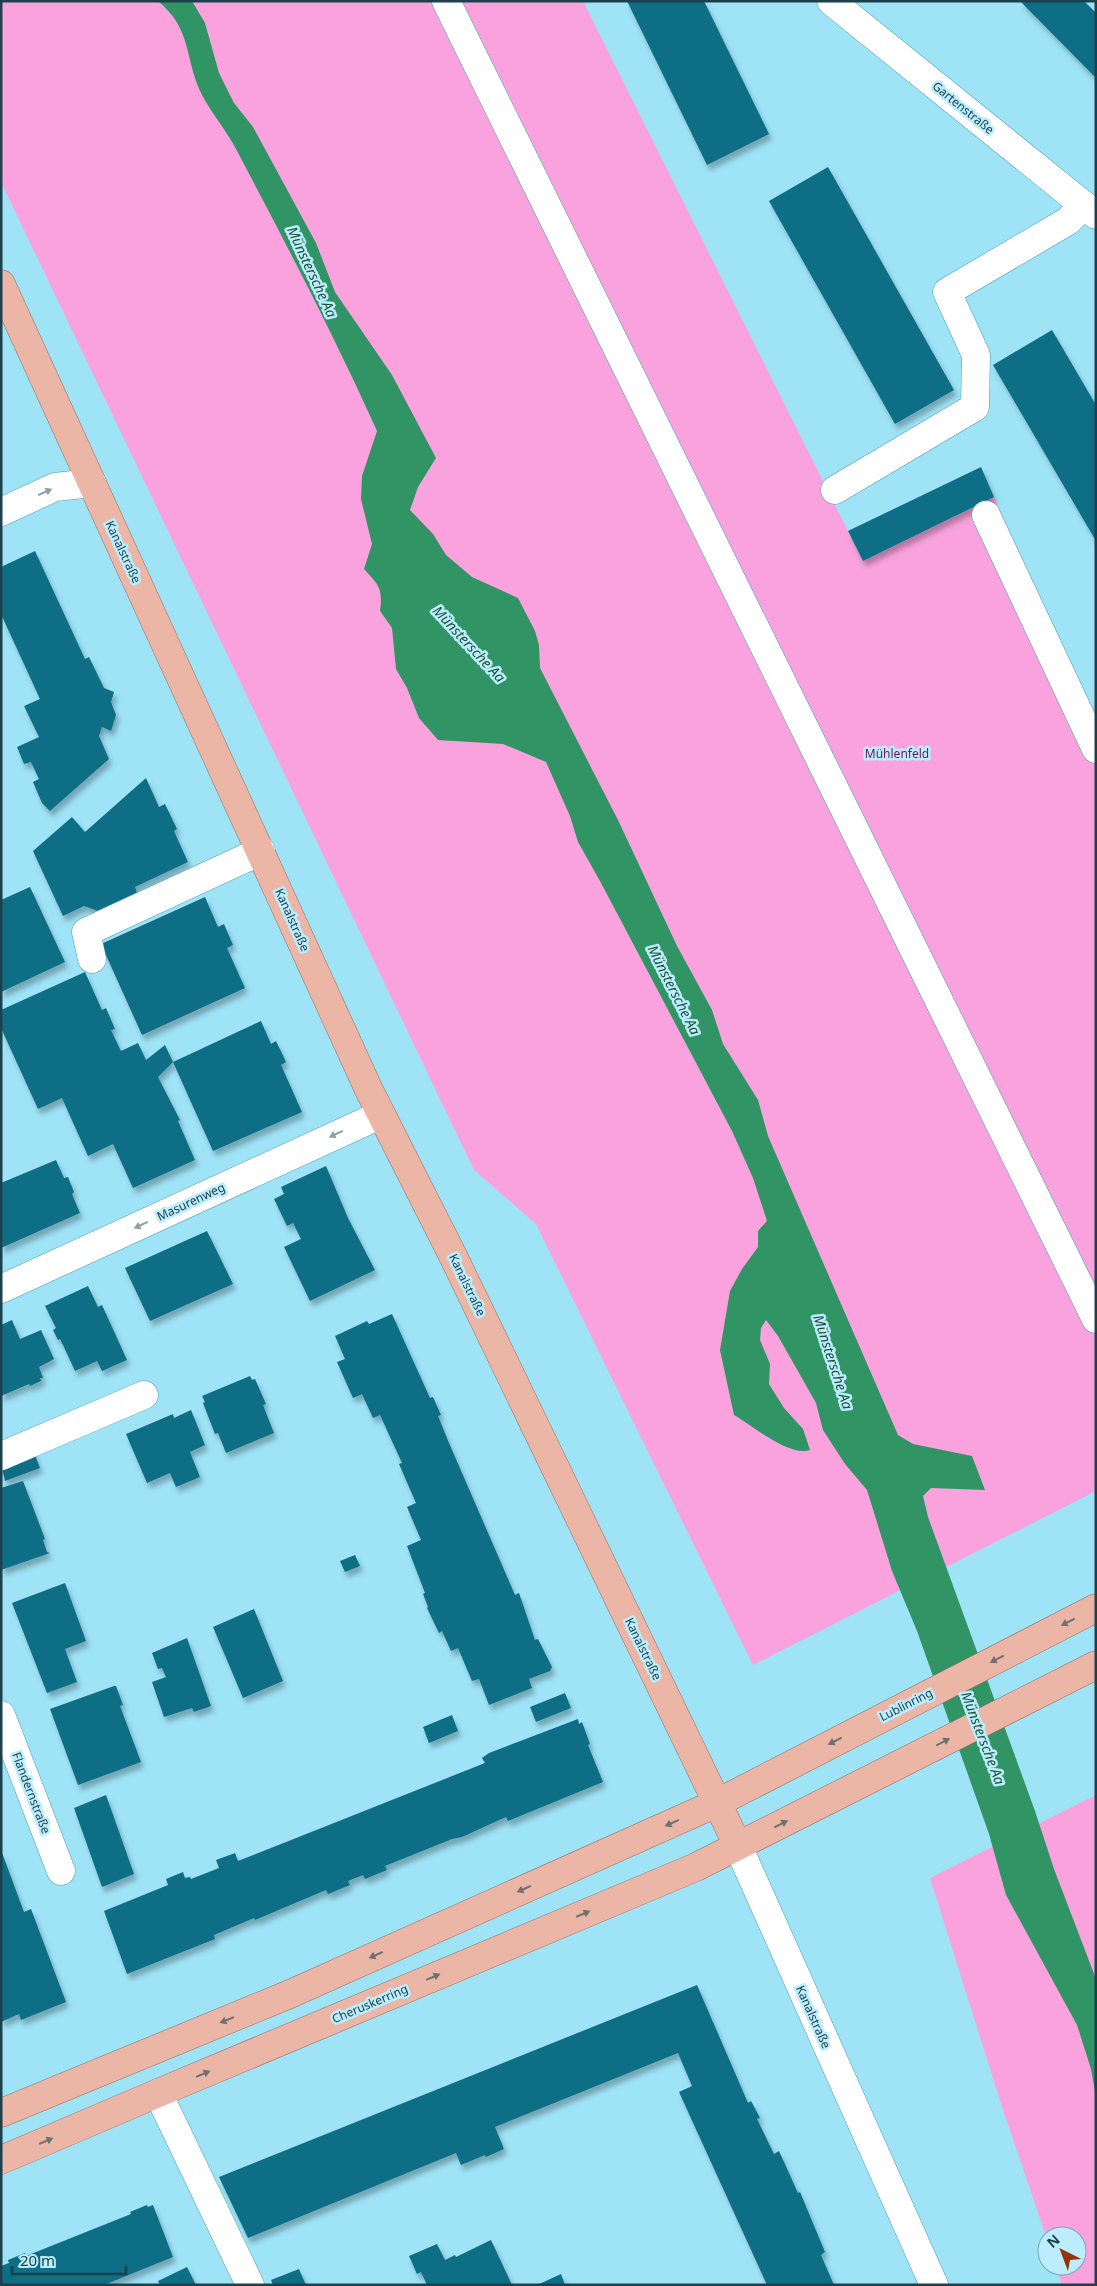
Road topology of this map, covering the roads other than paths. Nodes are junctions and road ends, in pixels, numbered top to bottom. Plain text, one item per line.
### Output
1 (446, 1) edge
2 (831, 1) edge
3 (1090, 210) edge
4 (1, 284) edge
5 (92, 483) junction
6 (835, 490) dead end
7 (1, 512) edge
8 (986, 515) dead end
9 (1096, 749) edge
10 (261, 851) junction
11 (92, 959) dead end
12 (380, 1115) junction
13 (1, 1289) edge
14 (1096, 1319) edge
15 (144, 1395) dead end
16 (1, 1456) edge
17 (1096, 1608) edge
18 (1096, 1665) edge
19 (1, 1715) edge
20 (717, 1803) junction
21 (738, 1846) junction
22 (61, 1871) dead end
23 (158, 2092) junction
24 (1, 2113) edge
25 (1, 2160) edge
26 (250, 2285) edge
27 (934, 2285) edge

1 - 14 street
2 - 3 street, Gartenstraße
3 - 6 street
4 - 5 main road, Kanalstraße
7 -> 5 street
5 - 10 main road, Kanalstraße
8 - 9 street
10 - 11 street
10 - 12 main road, Kanalstraße
12 -> 13 street, Masurenweg
12 - 20 main road, Kanalstraße
15 - 16 street
17 -> 20 main road, Lublinring
21 -> 18 main road
19 - 22 street, Flandernstraße
20 - 21 main road, Kanalstraße
20 -> 24 main road
23 -> 21 main road, Cheruskerring
21 - 27 street, Kanalstraße
25 -> 23 main road, Cheruskerring
23 - 26 street

